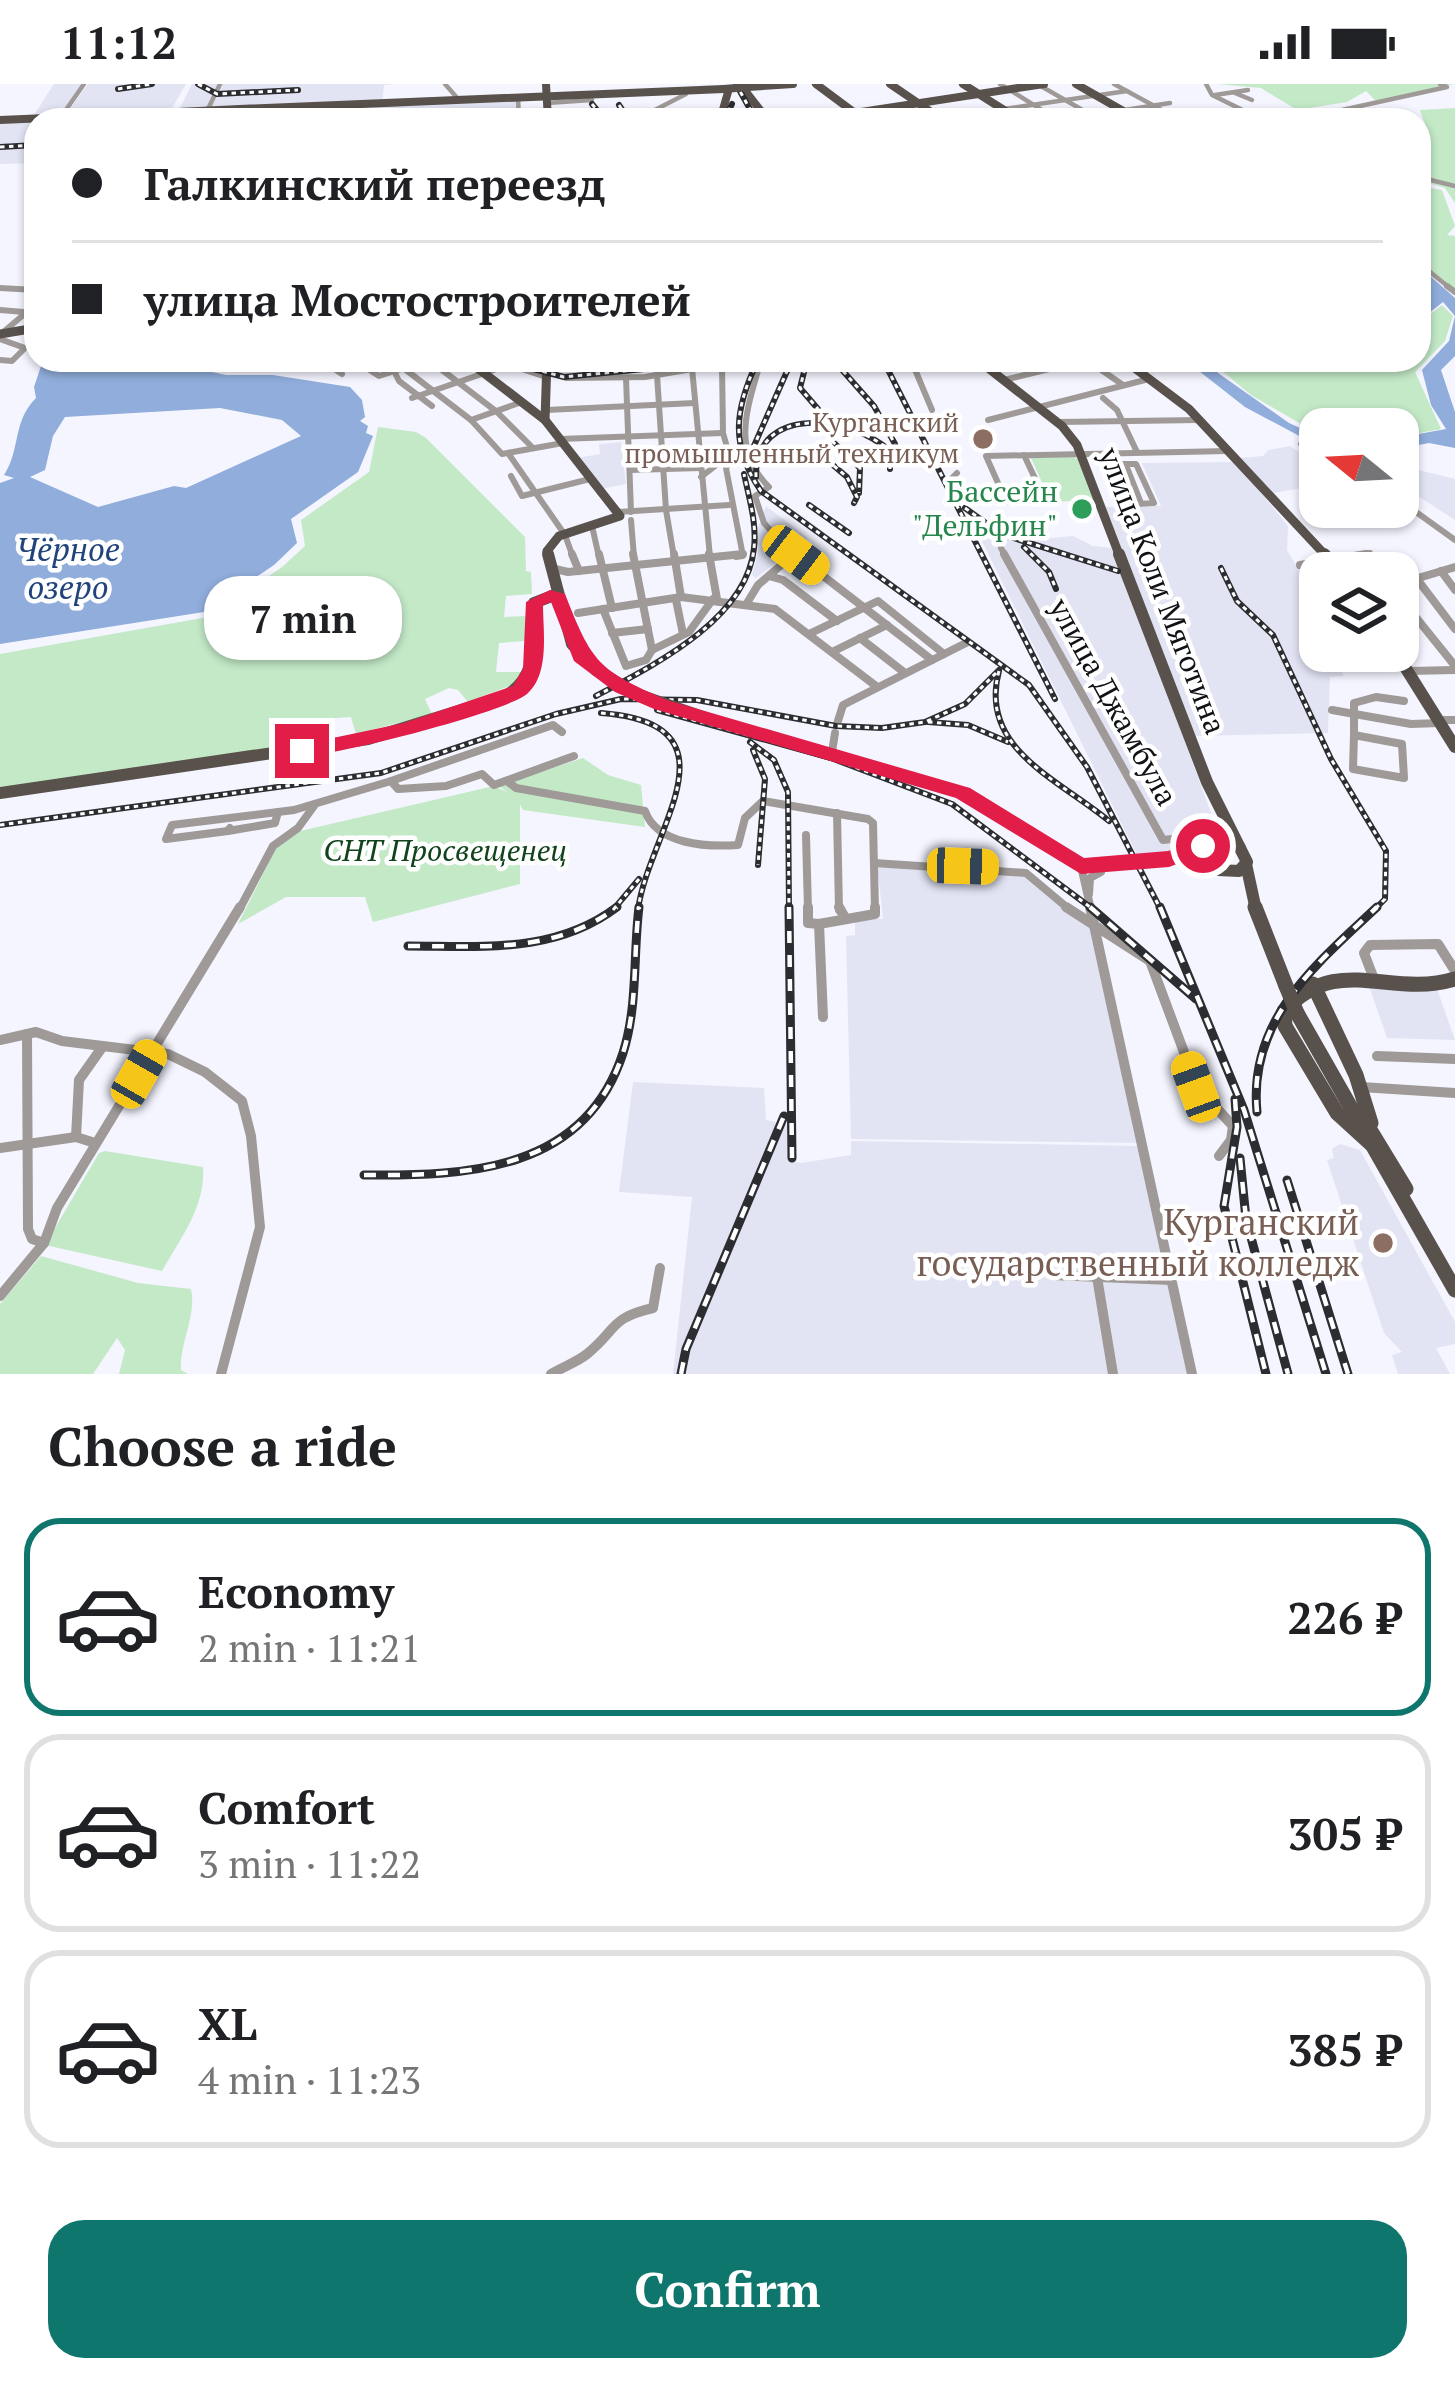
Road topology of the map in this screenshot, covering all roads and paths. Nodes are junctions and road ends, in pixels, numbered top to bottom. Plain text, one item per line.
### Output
1 (445, 84) edge
2 (546, 84) edge
3 (816, 84) edge
4 (890, 84) edge
5 (963, 84) edge
6 (1000, 84) edge
7 (1040, 84) edge
8 (1076, 84) edge
9 (1114, 84) edge
10 (1206, 84) edge
11 (1440, 84) edge
12 (785, 86) edge
13 (643, 88) edge
14 (725, 88) edge
15 (745, 88) edge
16 (1009, 89) junction
17 (687, 90) edge
18 (1248, 90) dead end
19 (1127, 91) junction
20 (1234, 93) junction
21 (979, 94) junction
22 (1096, 96) junction
23 (1214, 96) junction
24 (518, 98) junction
25 (459, 100) junction
26 (546, 100) junction
27 (592, 100) dead end
28 (1065, 100) junction
29 (1252, 100) dead end
30 (1170, 103) dead end
31 (920, 104) junction
32 (1034, 105) junction
33 (1154, 106) junction
34 (262, 108) edge
35 (519, 108) edge
36 (547, 108) edge
37 (657, 108) edge
38 (849, 108) edge
39 (887, 108) edge
40 (926, 108) edge
41 (1001, 108) edge
42 (1016, 108) edge
43 (1039, 108) edge
44 (1079, 108) edge
45 (1117, 108) edge
46 (1141, 108) edge
47 (1158, 108) edge
48 (1239, 108) edge
49 (1352, 108) edge
50 (1431, 273) edge
51 (0, 288) edge
52 (13, 289) junction
53 (24, 289) edge
54 (1455, 292) edge
55 (0, 300) edge
56 (24, 314) edge
57 (0, 336) edge
58 (24, 349) edge
59 (0, 360) edge
60 (339, 372) edge
61 (399, 372) edge
62 (402, 372) edge
63 (445, 372) edge
64 (488, 372) edge
65 (528, 372) edge
66 (546, 372) edge
67 (654, 372) edge
68 (659, 372) edge
69 (692, 372) edge
70 (722, 372) edge
71 (758, 372) edge
72 (917, 372) edge
73 (994, 372) edge
74 (1037, 372) edge
75 (1104, 372) edge
76 (1141, 372) edge
77 (485, 373) junction
78 (342, 374) dead end
79 (543, 376) dead end
80 (566, 378) dead end
81 (626, 378) junction
82 (1150, 378) junction
83 (1004, 380) junction
84 (458, 382) junction
85 (1123, 386) junction
86 (433, 391) junction
87 (416, 397) junction
88 (1103, 398) dead end
89 (522, 402) junction
90 (695, 403) junction
91 (1180, 404) dead end
92 (662, 405) junction
93 (432, 406) dead end
94 (628, 406) junction
95 (1038, 407) junction
96 (932, 410) dead end
97 (497, 412) junction
98 (543, 414) junction
99 (471, 420) junction
100 (988, 420) dead end
101 (1196, 420) junction
102 (1124, 423) junction
103 (1060, 424) junction
104 (722, 433) junction
105 (698, 434) junction
106 (664, 435) junction
107 (631, 436) junction
108 (562, 441) junction
109 (533, 448) junction
110 (1229, 451) junction
111 (1116, 452) junction
112 (1137, 452) junction
113 (1081, 453) junction
114 (505, 454) junction
115 (1024, 454) junction
116 (728, 456) junction
117 (666, 468) junction
118 (630, 470) junction
119 (700, 473) junction
120 (957, 473) dead end
121 (511, 476) dead end
122 (590, 479) junction
123 (535, 493) junction
124 (1046, 502) dead end
125 (1139, 504) dead end
126 (730, 505) junction
127 (703, 507) junction
128 (666, 509) junction
129 (626, 515) junction
130 (1419, 515) edge
131 (592, 526) junction
132 (564, 533) junction
133 (1455, 541) edge
134 (1001, 548) dead end
135 (1324, 552) edge
136 (796, 555) junction
137 (709, 559) junction
138 (672, 562) junction
139 (634, 564) junction
140 (1455, 567) edge
141 (549, 568) junction
142 (602, 568) junction
143 (579, 571) junction
144 (1441, 572) junction
145 (769, 576) junction
146 (1419, 578) edge
147 (1419, 581) edge
148 (1455, 590) edge
149 (556, 594) junction
150 (679, 598) junction
151 (715, 599) junction
152 (642, 603) junction
153 (747, 603) junction
154 (608, 608) junction
155 (865, 608) junction
156 (578, 613) dead end
157 (837, 621) junction
158 (1419, 623) edge
159 (887, 625) junction
160 (648, 629) junction
161 (1455, 629) edge
162 (612, 633) junction
163 (683, 634) junction
164 (811, 634) junction
165 (860, 638) junction
166 (966, 643) dead end
167 (652, 650) junction
168 (832, 652) junction
169 (944, 654) junction
170 (932, 660) junction
171 (1419, 664) edge
172 (1454, 670) edge
173 (1410, 672) edge
174 (905, 673) junction
175 (876, 686) junction
176 (1404, 701) dead end
177 (1353, 708) junction
178 (1332, 710) dead end
179 (1445, 721) edge
180 (562, 732) dead end
181 (1353, 735) junction
182 (1455, 747) edge
183 (832, 752) junction
184 (574, 756) dead end
185 (391, 781) junction
186 (507, 781) junction
187 (0, 793) edge
188 (314, 806) junction
189 (1219, 811) junction
190 (278, 812) junction
191 (837, 813) junction
192 (237, 817) junction
193 (228, 831) junction
194 (806, 835) dead end
195 (1204, 845) junction
196 (1244, 856) junction
197 (874, 863) junction
198 (1214, 868) junction
199 (1078, 872) junction
200 (1101, 872) junction
201 (1252, 900) junction
202 (1089, 902) junction
203 (844, 916) junction
204 (1094, 923) junction
205 (819, 924) junction
206 (1455, 975) edge
207 (1374, 981) junction
208 (1313, 984) junction
209 (823, 1016) dead end
210 (27, 1034) junction
211 (0, 1040) edge
212 (103, 1046) junction
213 (152, 1051) junction
214 (1377, 1056) dead end
215 (1455, 1059) edge
216 (1352, 1094) junction
217 (1455, 1094) edge
218 (76, 1137) junction
219 (1373, 1140) junction
220 (28, 1142) junction
221 (95, 1143) junction
222 (0, 1148) edge
223 (1219, 1156) dead end
224 (1386, 1163) junction
225 (44, 1243) junction
226 (660, 1268) dead end
227 (1455, 1273) edge
228 (1052, 1275) dead end
229 (1097, 1276) junction
230 (1171, 1280) junction
231 (1455, 1290) edge
232 (0, 1296) edge
233 (221, 1374) edge
234 (551, 1374) edge
235 (1113, 1374) edge
236 (1192, 1374) edge

1 - 25 street
2 - 26 main road
3 - 38 main road
4 - 31 main road
5 - 21 main road
6 - 16 street
7 - 16 main road
7 - 28 street
8 - 22 main road
9 - 19 street
10 - 23 street
11 - 49 street
12 - 15 main road
13 - 17 main road
13 - 26 main road
14 - 15 main road, bridge
14 - 17 main road
16 - 21 main road
16 - 32 street
17 - 37 street
18 - 20 street
19 - 22 street
19 - 33 street
20 - 23 street
20 - 29 street
21 - 31 main road
21 - 41 main road
22 - 28 street
22 - 45 main road
23 - 48 street
24 - 25 main road
24 - 26 main road
24 - 35 street
25 - 34 main road
26 - 27 street
26 - 36 main road
28 - 32 street
28 - 44 street
30 - 33 street
31 - 39 main road
31 - 40 main road
32 - 42 street
32 - 43 street
33 - 46 street
33 - 47 street
50 - 54 street
51 - 52 street
52 - 53 street
52 - 55 street
56 - 57 street
58 - 59 street
60 - 78 street
61 - 87 street
62 - 86 street
63 - 84 street
64 - 77 street
65 - 79 street
66 - 98 main road
67 - 81 street
68 - 92 street
69 - 90 street
70 - 104 street
71 - 136 street
72 - 96 street
73 - 83 main road, улица Коли Мяготина
74 - 83 street
75 - 85 street
76 - 82 main road
77 - 84 street
77 - 89 main road
80 - 81 street
81 - 94 street
82 - 85 street
82 - 101 main road
83 - 95 main road, улица Коли Мяготина
84 - 86 street
84 - 97 street
85 - 95 street
86 - 87 street
86 - 99 street
87 - 93 street
88 - 102 street
89 - 97 street
89 - 98 main road
90 - 92 street
90 - 105 street
91 - 101 street
92 - 94 street
92 - 106 street
94 - 98 street
94 - 107 street
95 - 100 street
95 - 103 main road, улица Коли Мяготина
97 - 99 street
97 - 109 street
98 - 108 main road
99 - 114 street
101 - 102 street
101 - 110 main road
102 - 103 street
102 - 112 street
103 - 113 main road, улица Коли Мяготина
104 - 105 street
104 - 116 street
105 - 106 street
105 - 119 street
106 - 107 street
106 - 117 street
107 - 108 street
107 - 118 street
108 - 109 street
108 - 122 main road
109 - 114 street
110 - 112 street
110 - 135 main road
111 - 112 street
111 - 113 street
111 - 125 street
113 - 115 street
113 - 189 main road, улица Коли Мяготина
114 - 123 street
115 - 120 street
115 - 124 street
116 - 119 street
116 - 126 street
117 - 118 street
117 - 119 street
117 - 128 street
118 - 129 street
119 - 127 street
121 - 123 street
122 - 123 street
122 - 129 main road
123 - 132 street
126 - 127 street
126 - 137 street
127 - 128 street
127 - 137 street
128 - 129 street
128 - 138 street
129 - 131 main road
129 - 139 street
130 - 133 street
131 - 132 main road
131 - 142 street
132 - 141 main road
132 - 143 street
134 - 195 street, улица Джамбула
136 - 145 street
136 - 155 street
137 - 138 street
137 - 151 street
138 - 139 street
138 - 150 street
139 - 142 street
139 - 152 street
140 - 144 street
141 - 143 street
141 - 149 main road
142 - 143 street
142 - 154 street
144 - 146 street
144 - 148 street
145 - 153 street
145 - 157 street
147 - 161 street
149 - 183 main road, bridge
149 - 187 main road
150 - 151 street
150 - 152 street
150 - 163 street
151 - 153 street
151 - 163 street
152 - 154 street
152 - 160 street
153 - 164 street
154 - 156 street
154 - 162 street
155 - 157 street
155 - 159 street
155 - 169 street
157 - 164 street
158 - 172 street
159 - 165 street
159 - 170 street
160 - 162 street
160 - 167 street
162 - 167 street
163 - 167 street
164 - 168 street
165 - 168 street
165 - 174 street
166 - 169 street
168 - 175 street
169 - 170 street
170 - 174 street
171 - 172 street
173 - 179 main road
174 - 175 street
175 - 183 street
176 - 177 street
177 - 178 street
177 - 179 street
177 - 181 street
179 - 182 main road
180 - 185 street
181 - 181 street
183 - 199 main road
184 - 186 street
185 - 186 street
185 - 188 street
186 - 191 street
188 - 190 street
188 - 213 street
189 - 195 main road
189 - 196 main road, улица Коли Мяготина
190 - 192 street
190 - 193 street
191 - 197 street
191 - 203 street
192 - 193 street
192 - 193 street
194 - 205 street
195 - 196 main road
195 - 198 main road
195 - 199 main road
196 - 198 main road
196 - 201 main road
197 - 203 street
197 - 204 street
198 - 200 main road
198 - 201 main road
199 - 200 main road
199 - 202 street
200 - 202 street
201 - 216 main road, bridge
202 - 204 street
203 - 205 street
204 - 223 street
204 - 230 street
205 - 209 street
206 - 207 main road
206 - 207 street
207 - 208 main road
208 - 216 main road
208 - 219 main road
210 - 211 street
210 - 212 street
210 - 220 street
212 - 213 street
212 - 218 street
213 - 221 street
213 - 233 street
214 - 215 street
216 - 217 street
216 - 219 main road
218 - 220 street
218 - 221 street
219 - 224 main road
220 - 222 street
220 - 225 street
221 - 225 street
224 - 227 main road
224 - 231 main road
225 - 232 street
226 - 234 street
228 - 229 street
229 - 230 street
229 - 235 street
230 - 236 street

